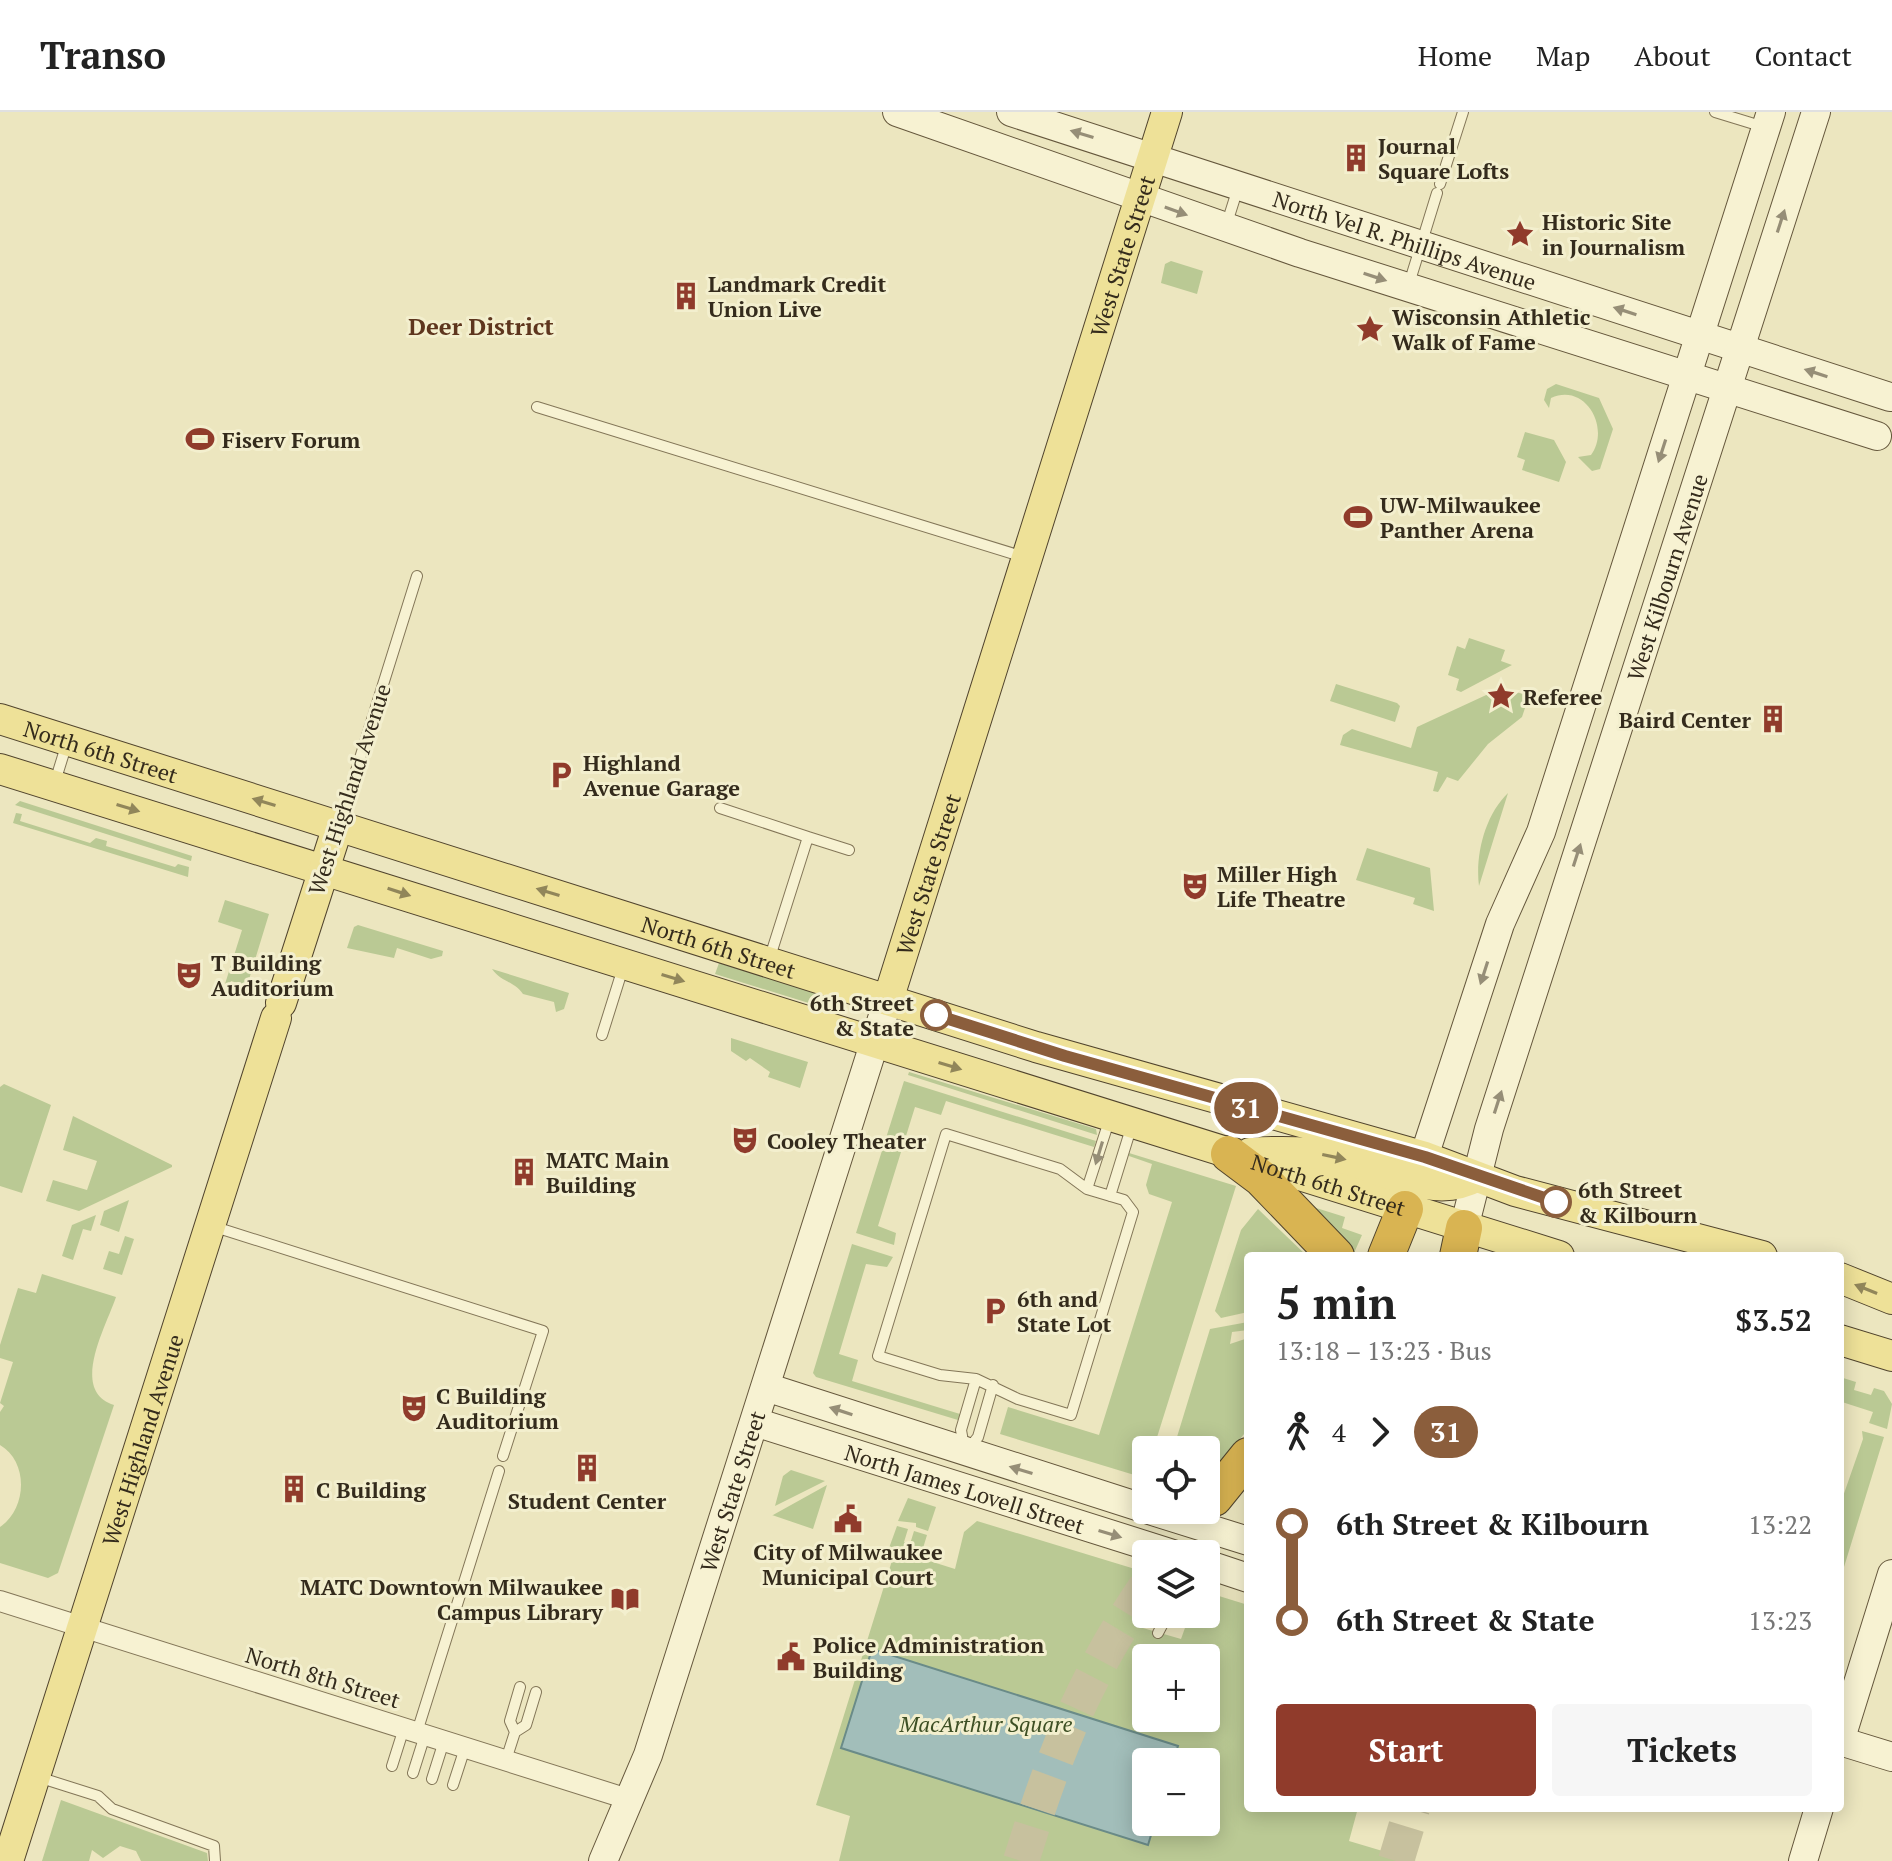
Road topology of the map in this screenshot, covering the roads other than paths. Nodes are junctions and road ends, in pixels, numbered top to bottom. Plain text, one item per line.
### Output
1 (897, 112) edge
2 (1011, 112) edge
3 (1167, 112) edge
4 (1463, 112) edge
5 (1715, 112) edge
6 (1816, 112) edge
7 (1768, 120) edge
8 (1153, 157) junction
9 (1238, 188) junction
10 (1142, 197) junction
11 (1226, 228) junction
12 (1420, 247) junction
13 (1408, 288) junction
14 (1699, 335) junction
15 (1740, 349) junction
16 (1686, 377) junction
17 (1727, 389) junction
18 (1890, 397) dead end
19 (537, 407) dead end
20 (1877, 436) dead end
21 (1027, 558) junction
22 (417, 576) dead end
23 (0, 719) edge
24 (67, 741) junction
25 (1562, 762) junction
26 (0, 769) edge
27 (1603, 775) junction
28 (54, 785) junction
29 (720, 808) dead end
30 (338, 826) junction
31 (808, 837) junction
32 (849, 850) dead end
33 (324, 868) junction
34 (769, 962) junction
35 (625, 963) junction
36 (888, 1000) junction
37 (602, 1035) dead end
38 (875, 1042) junction
39 (1121, 1120) junction
40 (1229, 1154) junction
41 (1476, 1177) junction
42 (1415, 1183) junction
43 (1087, 1189) junction
44 (1110, 1196) junction
45 (210, 1225) junction
46 (1461, 1242) edge
47 (1332, 1252) edge
48 (1388, 1252) edge
49 (1531, 1252) edge
50 (1740, 1252) edge
51 (1844, 1280) edge
52 (1892, 1299) edge
53 (1844, 1341) edge
54 (1892, 1356) edge
55 (976, 1379) junction
56 (993, 1385) junction
57 (766, 1387) junction
58 (755, 1422) junction
59 (965, 1452) junction
60 (503, 1456) dead end
61 (1244, 1461) edge
62 (499, 1471) dead end
63 (1220, 1491) edge
64 (1132, 1505) edge
65 (1177, 1524) edge
66 (1132, 1541) edge
67 (1226, 1547) edge
68 (1244, 1572) edge
69 (1892, 1574) edge
70 (0, 1601) edge
71 (1887, 1609) edge
72 (84, 1627) junction
73 (1161, 1628) edge
74 (1158, 1633) dead end
75 (520, 1687) dead end
76 (536, 1692) dead end
77 (1844, 1730) edge
78 (515, 1732) junction
79 (422, 1734) junction
80 (1844, 1742) edge
81 (465, 1748) junction
82 (1892, 1757) edge
83 (506, 1760) junction
84 (392, 1766) dead end
85 (413, 1773) dead end
86 (36, 1776) junction
87 (432, 1779) dead end
88 (453, 1785) dead end
89 (631, 1800) junction
90 (1818, 1812) edge
91 (8, 1861) edge
92 (215, 1861) edge
93 (603, 1861) edge
94 (1803, 1861) edge

1 - 10 street, North Vel R. Phillips Avenue
8 -> 2 street, North Vel R. Phillips Avenue
3 - 8 main road, West State Street
4 - 12 lane
5 - 7 lane
15 -> 6 street, West Kilbourn Avenue
7 - 14 street, West Kilbourn Avenue
8 - 9 street, North Vel R. Phillips Avenue
8 - 10 main road, West State Street
9 - 11 lane
9 - 12 street, North Vel R. Phillips Avenue
10 -> 11 street, North Vel R. Phillips Avenue
10 - 21 main road, West State Street
11 -> 13 street, North Vel R. Phillips Avenue
12 - 13 lane
14 -> 12 street, North Vel R. Phillips Avenue
13 - 16 street, North Vel R. Phillips Avenue
14 - 15 street, North Vel R. Phillips Avenue
14 - 16 street, West Kilbourn Avenue
15 - 17 street, West Kilbourn Avenue
18 -> 15 street, North Vel R. Phillips Avenue
16 - 17 street, North Vel R. Phillips Avenue
16 -> 25 street, West Kilbourn Avenue
17 - 20 street, North Vel R. Phillips Avenue
17 - 27 street, West Kilbourn Avenue
19 - 21 lane
21 - 36 main road, West State Street
22 - 30 lane, West Highland Avenue
23 - 24 main road, North 6th Street
24 - 28 lane
30 -> 24 main road, North 6th Street
25 - 27 street
25 -> 42 street, West Kilbourn Avenue
26 - 28 main road, North 6th Street
41 -> 27 street, West Kilbourn Avenue
28 -> 33 main road, North 6th Street
29 - 31 lane
30 - 33 main road, West Highland Avenue
34 -> 30 main road, North 6th Street
31 - 32 lane
31 - 34 lane
33 -> 35 main road, North 6th Street
33 - 45 main road, West Highland Avenue
34 - 36 main road, North 6th Street
35 - 37 lane
35 -> 38 main road, North 6th Street
36 - 38 street, West State Street
42 -> 36 main road, North 6th Street
38 -> 39 main road, North 6th Street
38 - 57 street, West State Street
39 - 40 main road, North 6th Street
39 -> 43 lane
39 - 44 lane
40 - 42 main road, North 6th Street
40 - 47 highway
41 - 42 main road
41 - 46 street, West Kilbourn Avenue
41 - 50 main road
42 - 46 main road, North 6th Street
42 - 48 highway
43 - 44 lane
43 - 55 lane
44 - 56 lane
45 - 60 lane
45 - 72 main road, West Highland Avenue
46 - 49 main road, North 6th Street
52 -> 51 main road
53 - 54 main road
55 - 56 lane
55 - 59 lane
56 - 59 lane
57 - 58 street, West State Street
59 -> 57 street, North James Lovell Street
58 -> 66 street, North James Lovell Street
58 - 89 street, West State Street
64 -> 59 street, North James Lovell Street
61 - 63 highway
62 - 79 lane
65 - 67 street, North James Lovell Street
67 - 68 street, North James Lovell Street
69 - 71 street
70 - 72 street, North 8th Street
71 - 77 street
72 - 79 street, North 8th Street
72 - 86 main road, West Highland Avenue
73 - 74 lane
75 - 78 lane
76 - 78 lane
78 - 83 lane
79 - 81 street, North 8th Street
79 - 84 lane
79 - 85 lane
79 - 87 lane
80 - 82 street
81 - 83 street, North 8th Street
81 - 88 lane
83 - 89 street, North 8th Street
86 - 91 main road, West Highland Avenue
86 - 92 lane
89 - 93 street, West State Street
90 - 94 street

